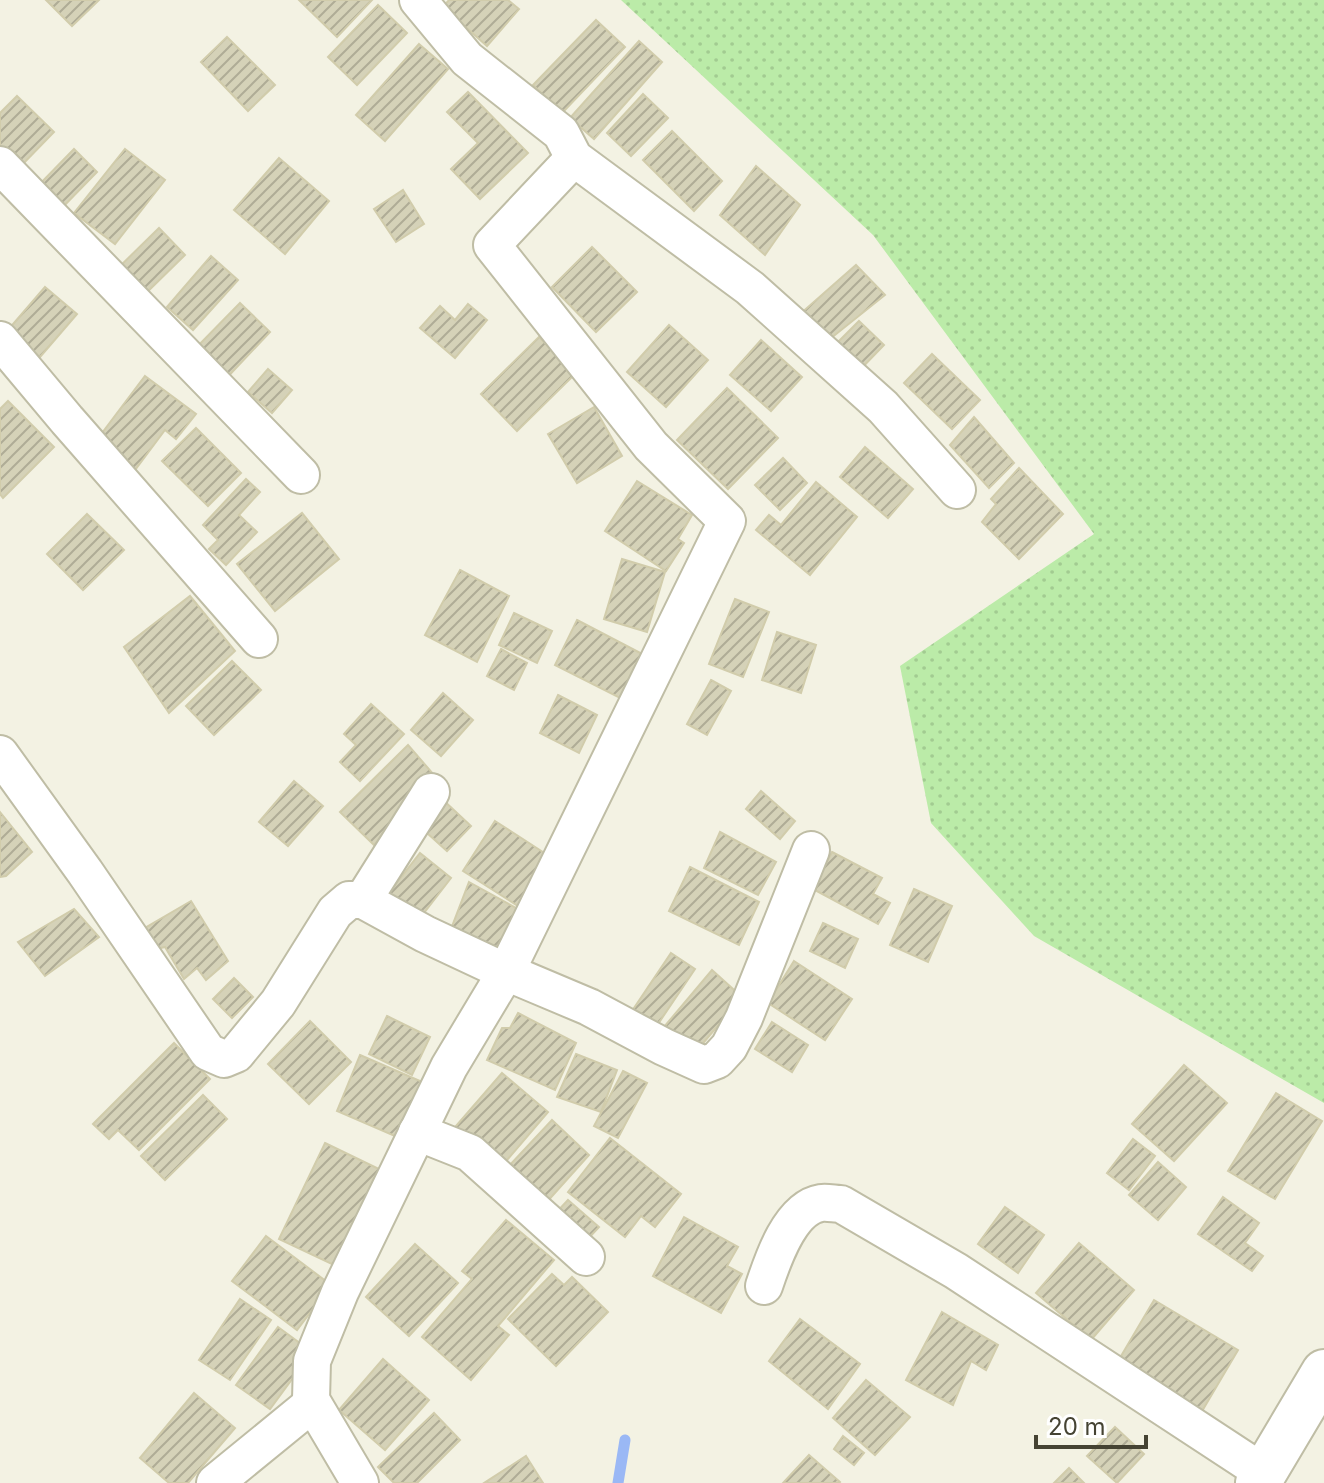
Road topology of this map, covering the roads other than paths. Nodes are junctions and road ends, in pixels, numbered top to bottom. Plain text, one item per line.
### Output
1 (418, 0) edge
2 (574, 158) junction
3 (0, 165) edge
4 (0, 340) edge
5 (301, 475) dead end
6 (957, 490) dead end
7 (259, 639) dead end
8 (0, 754) edge
9 (431, 792) dead end
10 (811, 850) dead end
11 (363, 900) junction
12 (506, 972) junction
13 (417, 1132) junction
14 (586, 1257) dead end
15 (764, 1286) dead end
16 (1324, 1372) edge
17 (311, 1400) junction
18 (1261, 1478) edge
19 (215, 1483) edge
20 (360, 1483) edge

1 - 2 street
2 - 6 street
2 - 12 street
3 - 5 street
4 - 7 street
8 - 11 street
9 - 11 street
10 - 12 street
11 - 12 street
12 - 13 street
13 - 14 street
13 - 17 street
15 - 18 street
16 - 18 street
17 - 19 street
17 - 20 street

